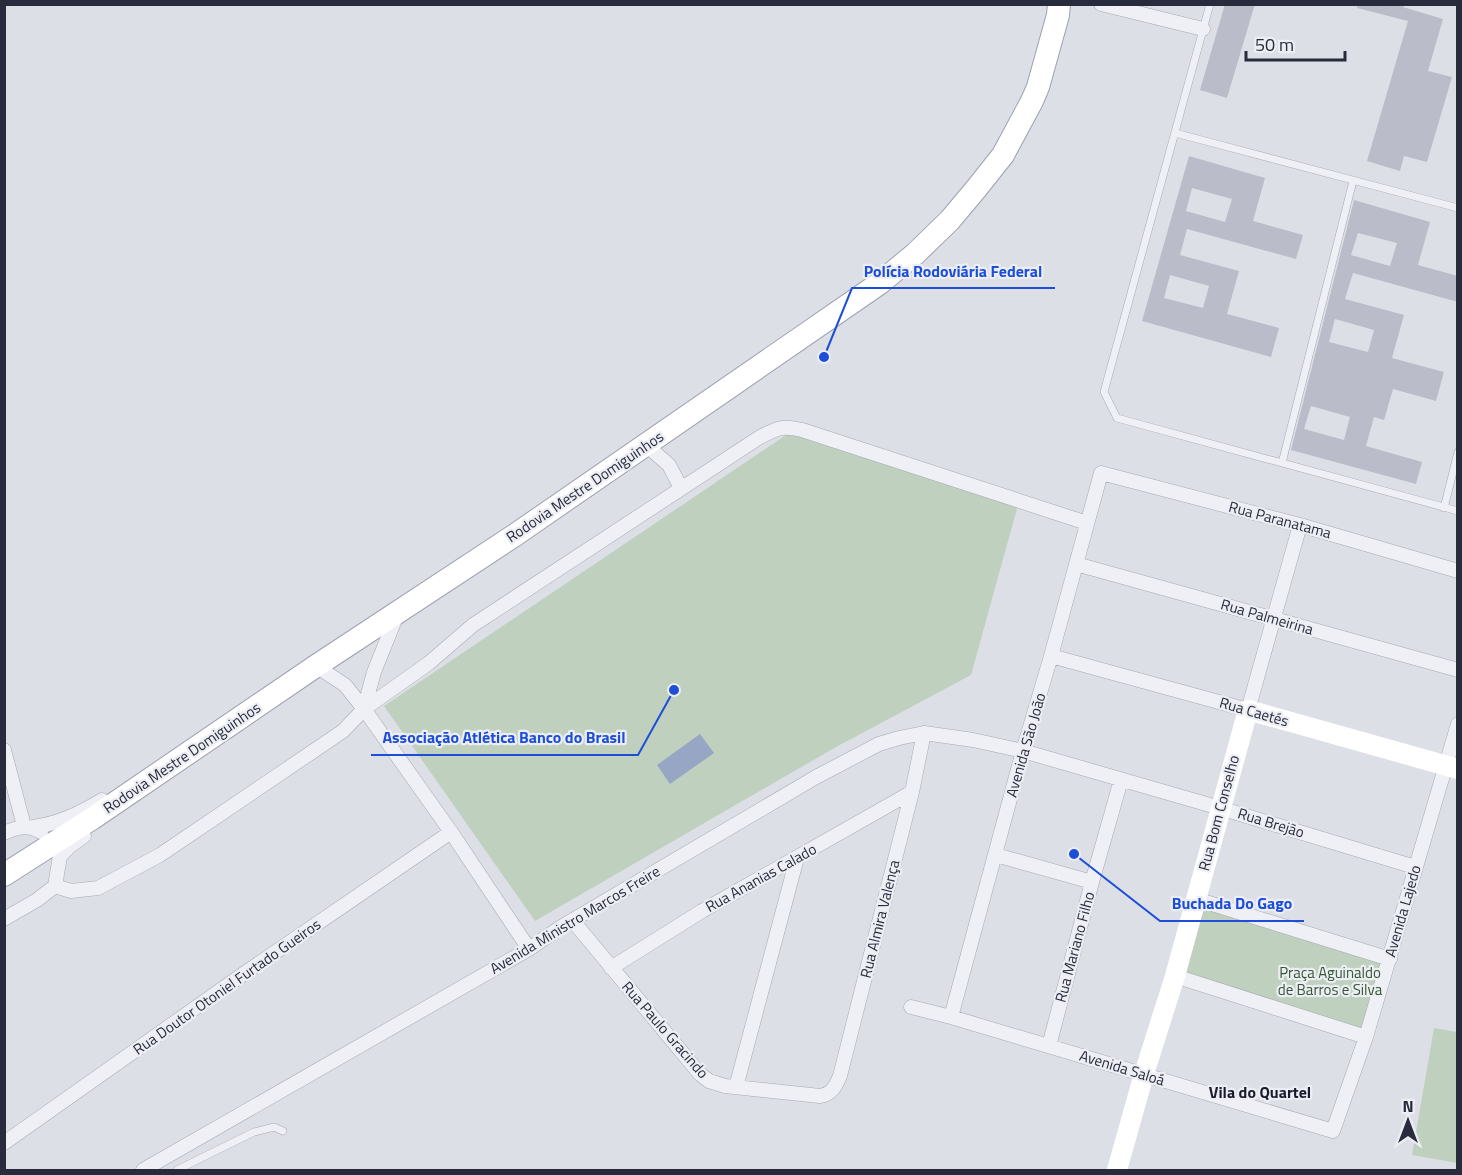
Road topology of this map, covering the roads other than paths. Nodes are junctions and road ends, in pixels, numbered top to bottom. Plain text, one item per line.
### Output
1 (1059, 4) edge
2 (1101, 4) edge
3 (1210, 4) edge
4 (1203, 29) junction
5 (1175, 133) junction
6 (1353, 181) junction
7 (1458, 208) edge
8 (646, 445) junction
9 (1458, 452) edge
10 (1282, 463) junction
11 (1101, 473) joint
12 (681, 488) junction
13 (1444, 508) junction
14 (1458, 512) edge
15 (1087, 524) junction
16 (1300, 525) junction
17 (1076, 564) junction
18 (1458, 571) edge
19 (398, 612) junction
20 (1273, 619) junction
21 (1051, 656) junction
22 (316, 666) junction
23 (1458, 670) edge
24 (364, 709) junction
25 (1248, 710) junction
26 (1458, 724) edge
27 (924, 733) junction
28 (4, 750) edge
29 (1023, 751) junction
30 (176, 762) junction
31 (1451, 768) edge
32 (1121, 780) junction
33 (912, 792) junction
34 (1220, 808) junction
35 (29, 827) junction
36 (451, 832) junction
37 (4, 833) edge
38 (57, 850) junction
39 (996, 855) junction
40 (797, 858) junction
41 (1415, 867) junction
42 (4, 875) edge
43 (1092, 882) junction
44 (55, 886) junction
45 (1196, 900) junction
46 (4, 919) edge
47 (573, 921) junction
48 (529, 949) junction
49 (1390, 959) junction
50 (611, 968) junction
51 (1175, 976) junction
52 (911, 1006) dead end
53 (951, 1017) junction
54 (1366, 1037) junction
55 (1049, 1046) junction
56 (1144, 1074) junction
57 (736, 1087) junction
58 (820, 1096) joint
59 (283, 1131) dead end
60 (1333, 1131) joint
61 (4, 1143) edge
62 (144, 1170) edge
63 (177, 1170) edge
64 (1117, 1170) edge

1 - 8 main road, Rodovia Mestre Domiguinhos
2 - 4 street
3 - 4 lane
4 - 5 lane
5 - 6 lane
5 - 10 lane
6 - 7 lane
6 - 10 lane
8 - 12 street
8 - 19 main road, Rodovia Mestre Domiguinhos
9 - 13 lane
10 - 13 lane
11 - 15 street, Avenida São João
11 - 16 street, Rua Paranatama
12 - 15 street
12 - 24 street
13 - 14 lane
15 - 17 street, Avenida São João
16 - 18 street, Rua Paranatama
16 - 20 street, Rua Bom Conselho
17 - 20 street, Rua Palmeirina
17 - 21 street, Avenida São João
19 - 22 main road, Rodovia Mestre Domiguinhos
19 - 24 street
20 - 23 street, Rua Palmeirina
20 - 25 street, Rua Bom Conselho
21 - 25 street, Rua Caetés
21 - 29 street, Avenida São João
22 - 24 street
22 - 30 main road, Rodovia Mestre Domiguinhos
24 - 36 street
24 - 44 street
25 - 31 street, Rua Caetés
25 - 34 street, Rua Bom Conselho
26 - 31 street, Avenida Lajedo
27 - 29 street, Avenida Ministro Marcos Freire
27 - 33 street, Rua Almira Valença
27 - 47 street, Avenida Ministro Marcos Freire
28 - 35 street
29 - 32 street, Rua Brejão
29 - 39 street, Avenida São João
30 - 35 street
30 - 38 main road, Rodovia Mestre Domiguinhos
31 - 41 street, Avenida Lajedo
32 - 34 street, Rua Brejão
32 - 43 street, Rua Mariano Filho
33 - 40 street, Rua Ananias Calado
33 - 58 street, Rua Almira Valença
34 - 41 street, Rua Brejão
34 - 45 street, Rua Bom Conselho
35 - 37 street
35 - 38 street
36 - 48 street
36 - 61 street, Rua Doutor Otoniel Furtado Gueiros
38 - 42 main road, Rodovia Mestre Domiguinhos
38 - 44 street
39 - 43 street
39 - 53 street, Avenida São João
40 - 50 street, Rua Ananias Calado
40 - 57 street
41 - 49 street, Avenida Lajedo
43 - 55 street, Rua Mariano Filho
44 - 46 street
45 - 49 street
45 - 51 street, Rua Bom Conselho
47 - 48 street, Avenida Ministro Marcos Freire
47 - 50 street, Rua Paulo Gracindo
48 - 62 street, Avenida Ministro Marcos Freire
49 - 54 street, Avenida Lajedo
50 - 57 street, Rua Paulo Gracindo
51 - 54 street
51 - 56 street, Rua Bom Conselho
52 - 53 street, Avenida Saloá
53 - 55 street, Avenida Saloá
54 - 60 street, Avenida Lajedo
55 - 56 street, Avenida Saloá
56 - 60 street, Avenida Saloá
56 - 64 street, Rua Bom Conselho
57 - 58 street, Rua Paulo Gracindo
59 - 63 lane

